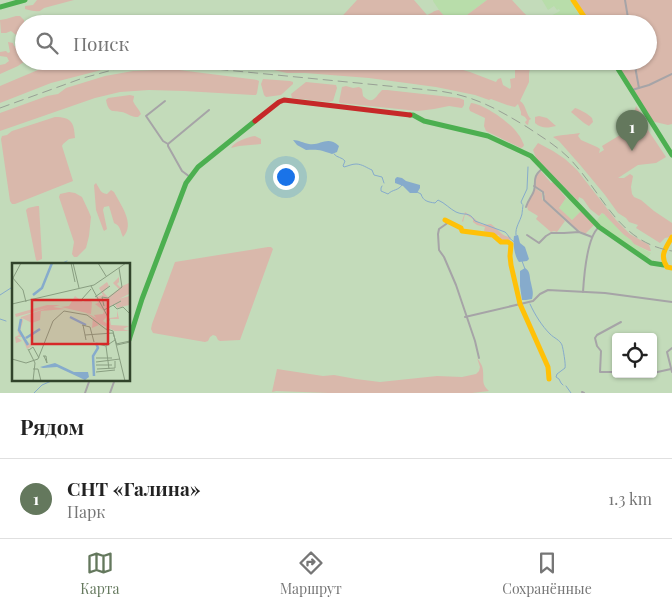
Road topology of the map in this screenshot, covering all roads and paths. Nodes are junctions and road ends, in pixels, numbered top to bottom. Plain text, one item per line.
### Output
1 (24, 0) edge
2 (573, 0) edge
3 (625, 0) edge
4 (0, 7) edge
5 (583, 15) edge
6 (628, 15) edge
7 (619, 70) edge
8 (636, 70) edge
9 (672, 74) edge
10 (639, 88) junction
11 (632, 90) dead end
12 (165, 101) dead end
13 (209, 110) dead end
14 (168, 144) junction
15 (672, 155) edge
16 (543, 168) junction
17 (190, 177) junction
18 (534, 186) junction
19 (526, 207) dead end
20 (447, 221) joint
21 (599, 227) junction
22 (580, 232) junction
23 (527, 235) dead end
24 (592, 237) junction
25 (672, 237) edge
26 (664, 265) junction
27 (672, 268) edge
28 (583, 292) junction
29 (672, 302) edge
30 (520, 304) junction
31 (466, 316) junction
32 (621, 322) dead end
33 (130, 337) edge
34 (672, 348) edge
35 (479, 358) dead end
36 (672, 370) edge
37 (612, 372) edge
38 (657, 372) edge
39 (549, 379) dead end
40 (90, 380) edge
41 (115, 380) edge
42 (86, 393) edge
43 (110, 393) edge

1 - 4 street
2 - 5 street
3 - 6 street
7 - 15 street
8 - 10 street
9 - 10 street
10 - 11 street
12 - 14 street
13 - 14 street
14 - 17 street
16 - 17 street
16 - 18 street
16 - 21 street
17 - 33 street
18 - 19 street
18 - 22 street
20 - 30 street
20 - 31 street
21 - 24 street
21 - 26 street
22 - 23 street
22 - 24 street
24 - 28 street
25 - 26 street
26 - 27 street
28 - 29 street
28 - 30 street
30 - 31 street
30 - 39 street
31 - 35 street
32 - 37 street
34 - 36 street
36 - 38 street
40 - 42 street
41 - 43 street

